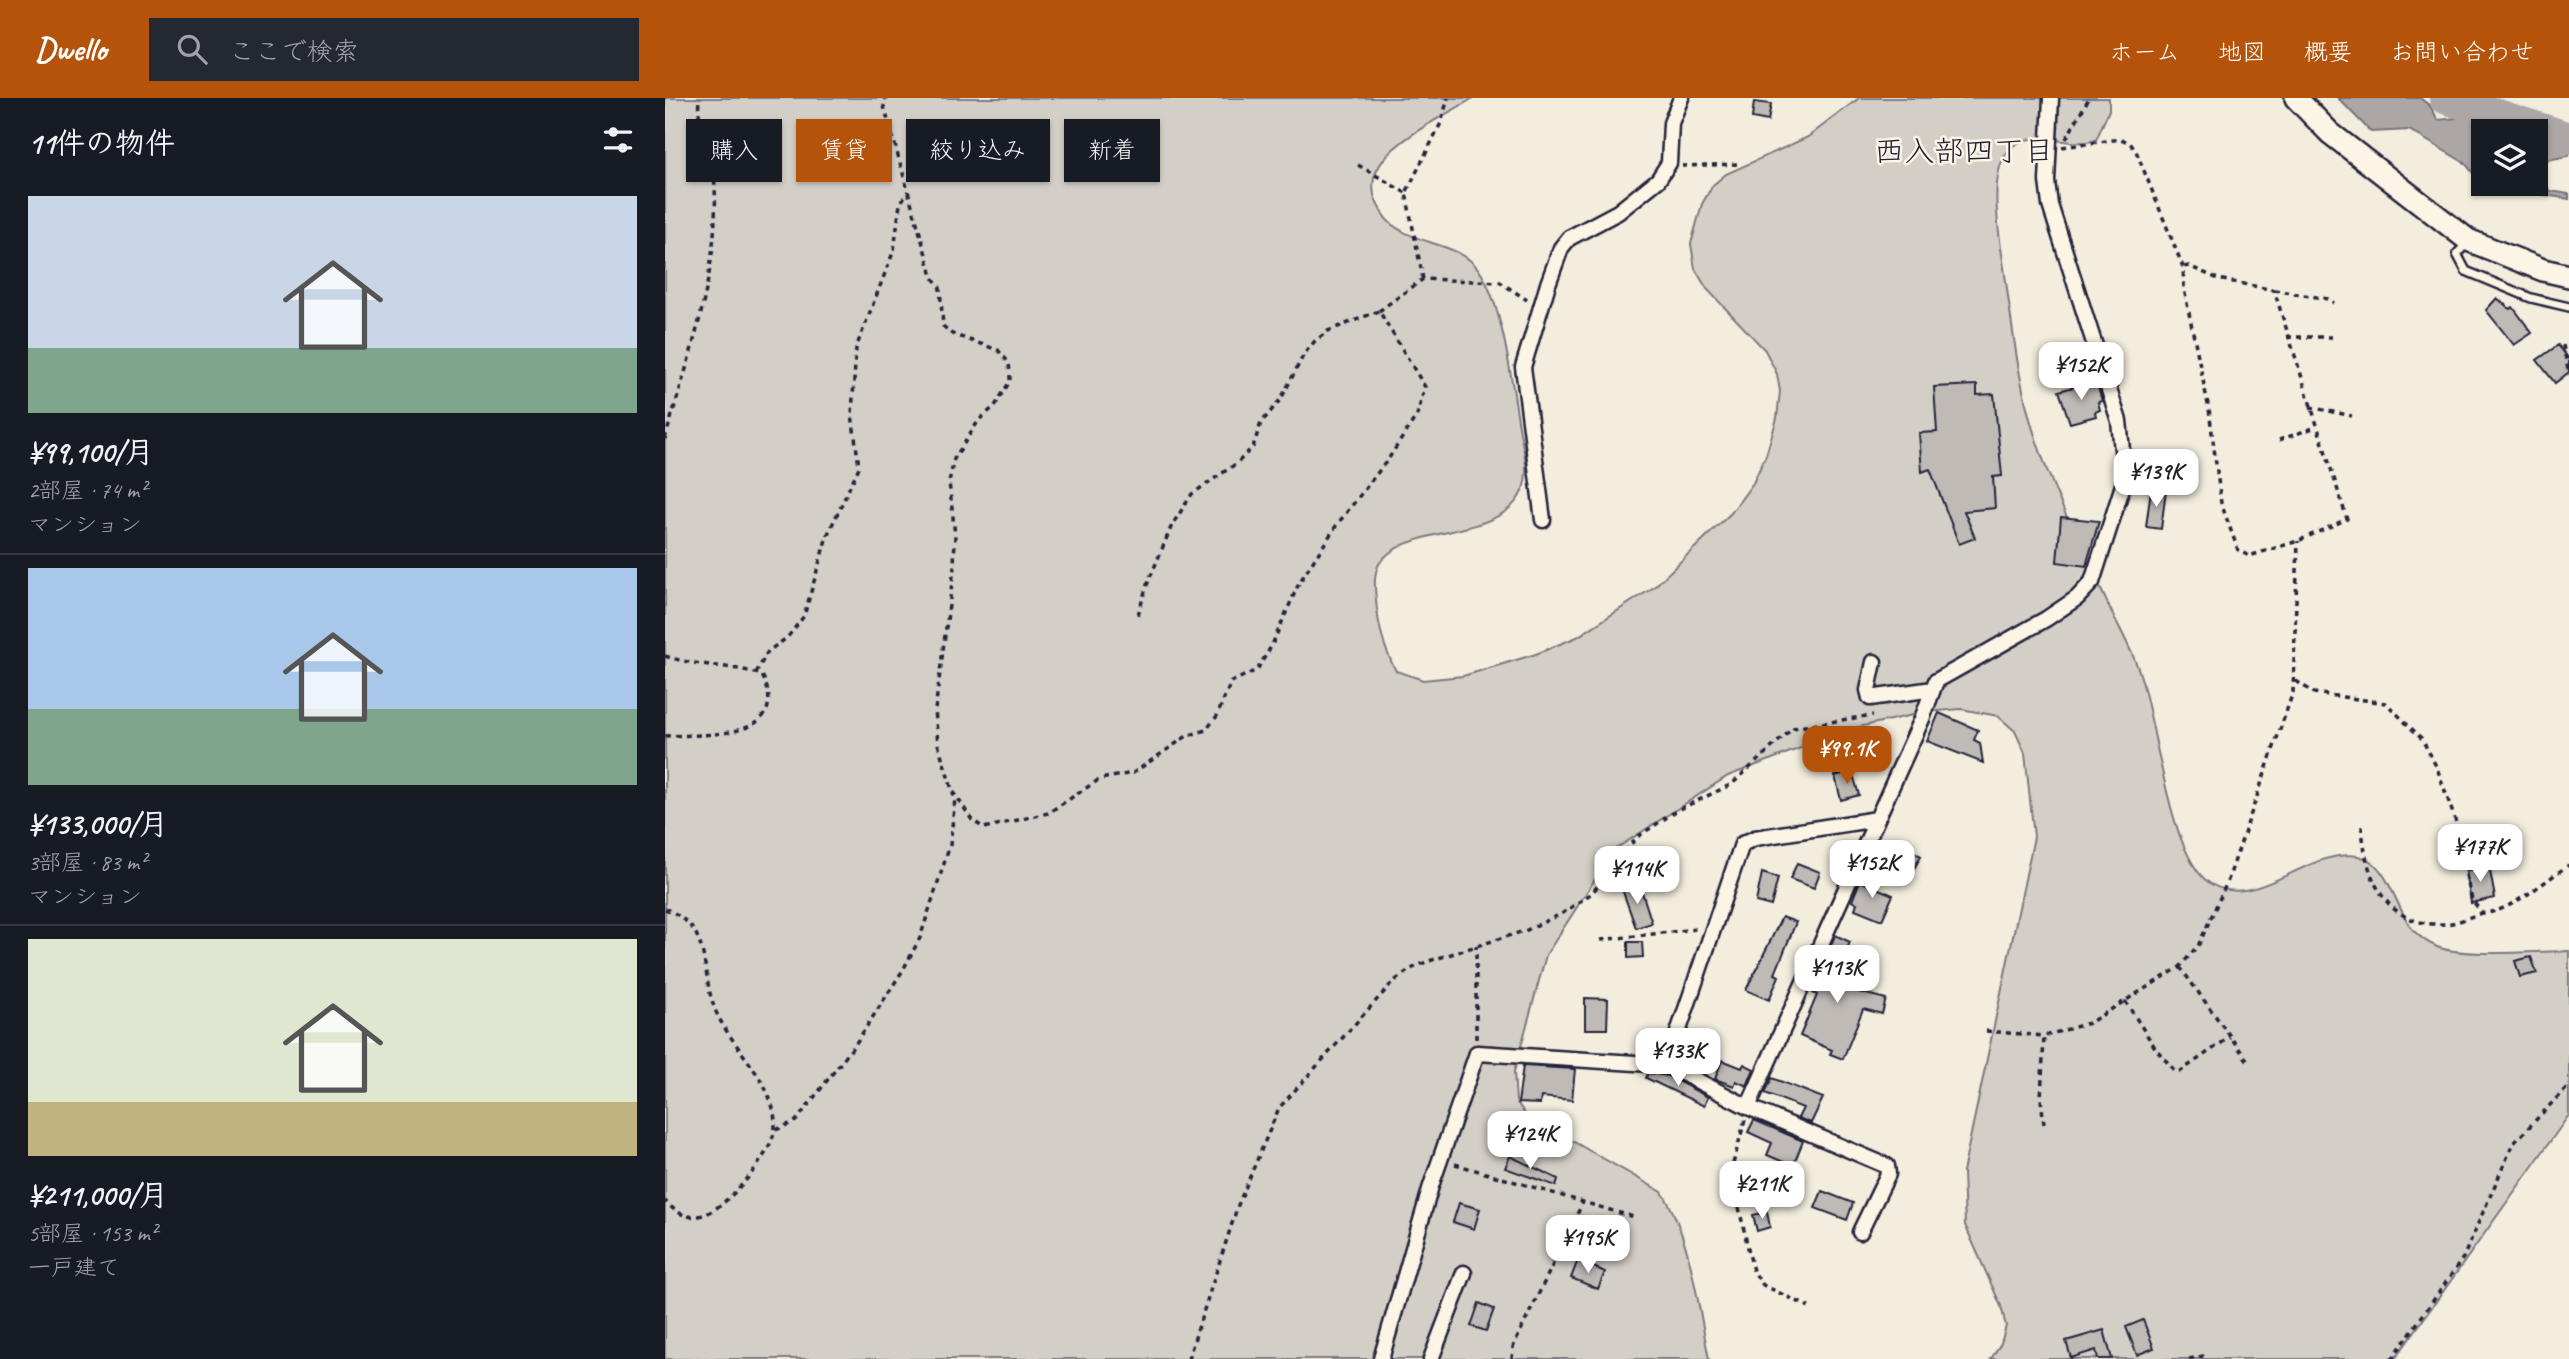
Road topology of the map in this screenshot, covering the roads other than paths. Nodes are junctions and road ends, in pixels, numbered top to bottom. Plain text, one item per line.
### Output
1 (1681, 98) edge
2 (2051, 98) edge
3 (2296, 98) edge
4 (2467, 240) junction
5 (2569, 276) edge
6 (2569, 307) edge
7 (1543, 520) dead end
8 (1874, 662) dead end
9 (1933, 689) junction
10 (1877, 819) junction
11 (1667, 1065) junction
12 (1748, 1107) junction
13 (1860, 1232) dead end
14 (1464, 1273) dead end
15 (1381, 1359) edge
16 (1431, 1359) edge

1 - 7 street
2 - 9 street
3 - 4 main road
4 - 5 main road
4 - 6 lane
8 - 9 street
9 - 10 street
10 - 11 street
10 - 12 street
11 - 12 street
11 - 15 street
12 - 13 street
14 - 16 street

